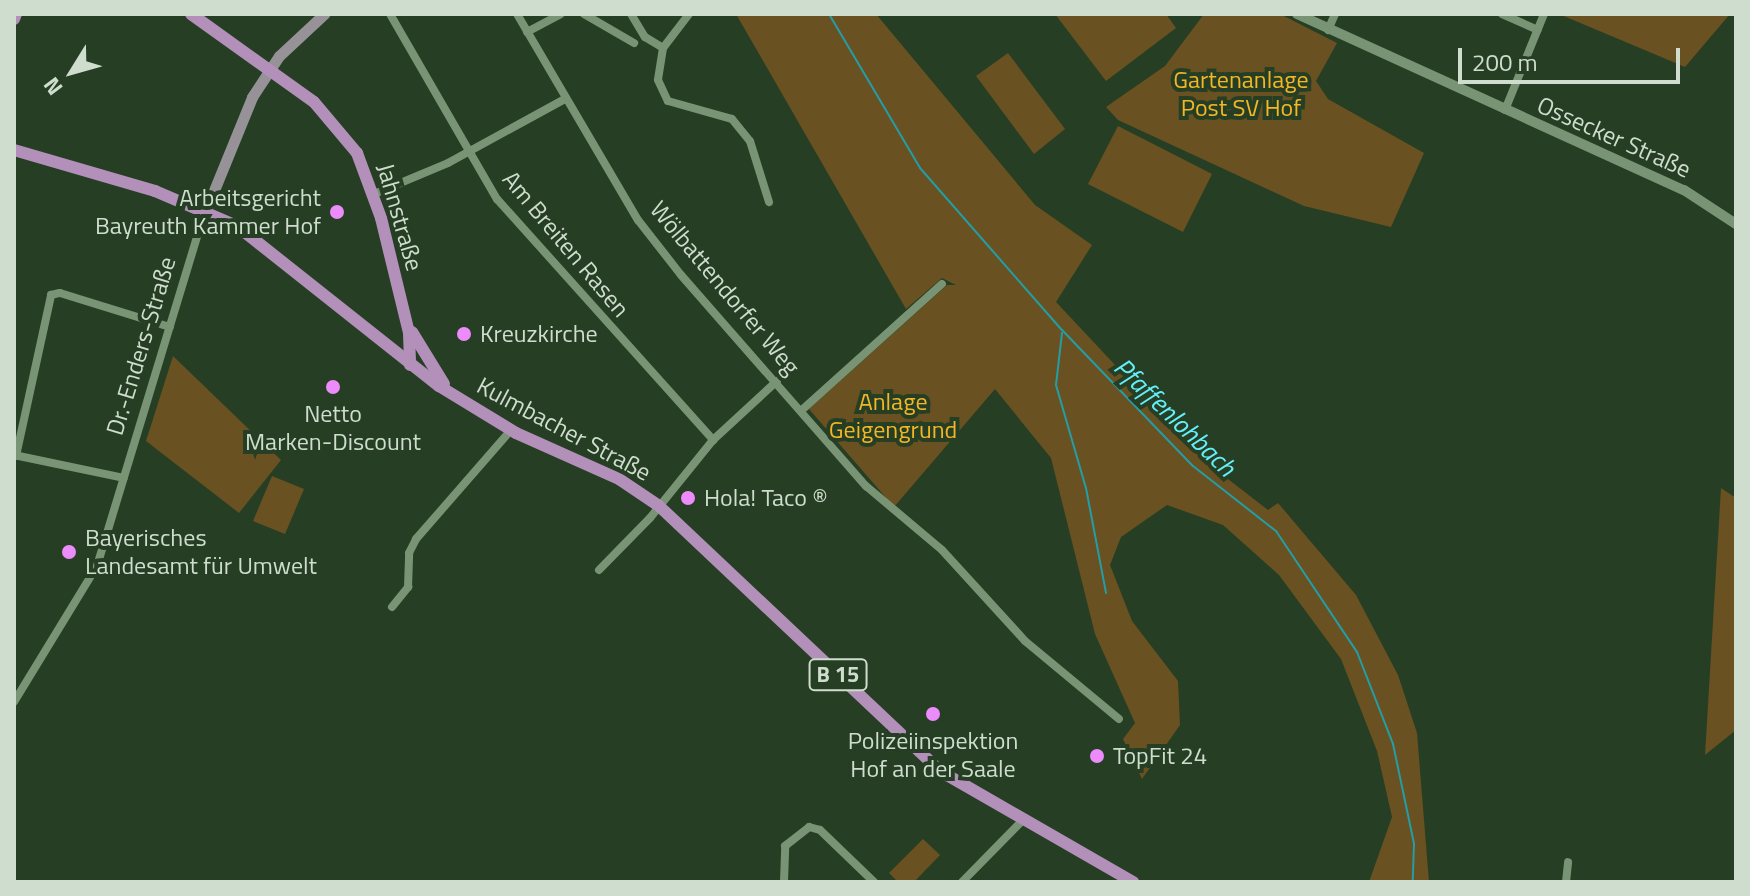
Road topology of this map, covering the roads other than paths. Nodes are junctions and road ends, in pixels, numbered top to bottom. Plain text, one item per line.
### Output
1 (191, 14) edge
2 (324, 14) edge
3 (390, 14) edge
4 (517, 14) edge
5 (561, 14) edge
6 (584, 14) edge
7 (631, 14) edge
8 (689, 14) edge
9 (1297, 14) edge
10 (1335, 14) edge
11 (1502, 14) edge
12 (1544, 14) edge
13 (1328, 30) junction
14 (1538, 30) junction
15 (527, 32) junction
16 (634, 43) dead end
17 (663, 48) junction
18 (270, 68) junction
19 (565, 99) junction
20 (1505, 110) junction
21 (14, 147) edge
22 (469, 152) junction
23 (374, 194) junction
24 (769, 202) dead end
25 (206, 210) junction
26 (1736, 224) edge
27 (942, 284) dead end
28 (399, 295) junction
29 (170, 327) junction
30 (410, 365) junction
31 (777, 381) junction
32 (455, 395) junction
33 (803, 409) junction
34 (511, 430) junction
35 (713, 440) junction
36 (15, 456) edge
37 (124, 478) junction
38 (659, 506) junction
39 (599, 570) dead end
40 (392, 607) dead end
41 (14, 702) edge
42 (1119, 719) dead end
43 (1021, 822) junction
44 (1568, 862) dead end
45 (784, 882) edge
46 (874, 882) edge
47 (962, 882) edge
48 (1133, 882) edge
49 (1566, 882) edge

1 - 18 main road, Jahnstraße / B 15
2 - 18 main road, Dr.-Enders-Straße
3 - 22 street, Am Breiten Rasen
4 - 15 street, Wölbattendorfer Weg
5 - 15 street
6 - 16 street
7 - 17 street
8 - 17 street
9 - 13 street, Ossecker Straße
10 - 13 street
11 - 14 street
12 - 14 street
13 - 20 street, Ossecker Straße
14 - 20 street
15 - 19 street, Wölbattendorfer Weg
17 - 24 street
18 - 23 main road, Jahnstraße / B 15
18 - 25 main road, Dr.-Enders-Straße
19 - 22 street
19 - 31 street, Wölbattendorfer Weg
20 - 26 street, Ossecker Straße
21 - 25 main road, Kulmbacher Straße
22 - 23 street
22 - 35 street, Am Breiten Rasen
23 - 28 main road, Jahnstraße / B 15
25 - 29 street, Dr.-Enders-Straße
25 - 30 main road, Kulmbacher Straße
27 - 33 street
28 - 30 main road, Jahnstraße / B 15
28 - 32 main road, B 15
29 - 36 street
29 - 37 street, Dr.-Enders-Straße
30 - 32 main road, Kulmbacher Straße / B 15
31 - 33 street, Wölbattendorfer Weg
31 - 35 street
32 - 34 main road, Kulmbacher Straße / B 15
33 - 42 street, Wölbattendorfer Weg
34 - 38 main road, Kulmbacher Straße / B 15
34 - 40 street
35 - 38 street
36 - 37 street
37 - 41 street, Dr.-Enders-Straße
38 - 39 street
38 - 43 main road, Kulmbacher Straße / B 15
43 - 47 street
43 - 48 main road, Kulmbacher Straße / B 15
44 - 49 street
45 - 46 street

